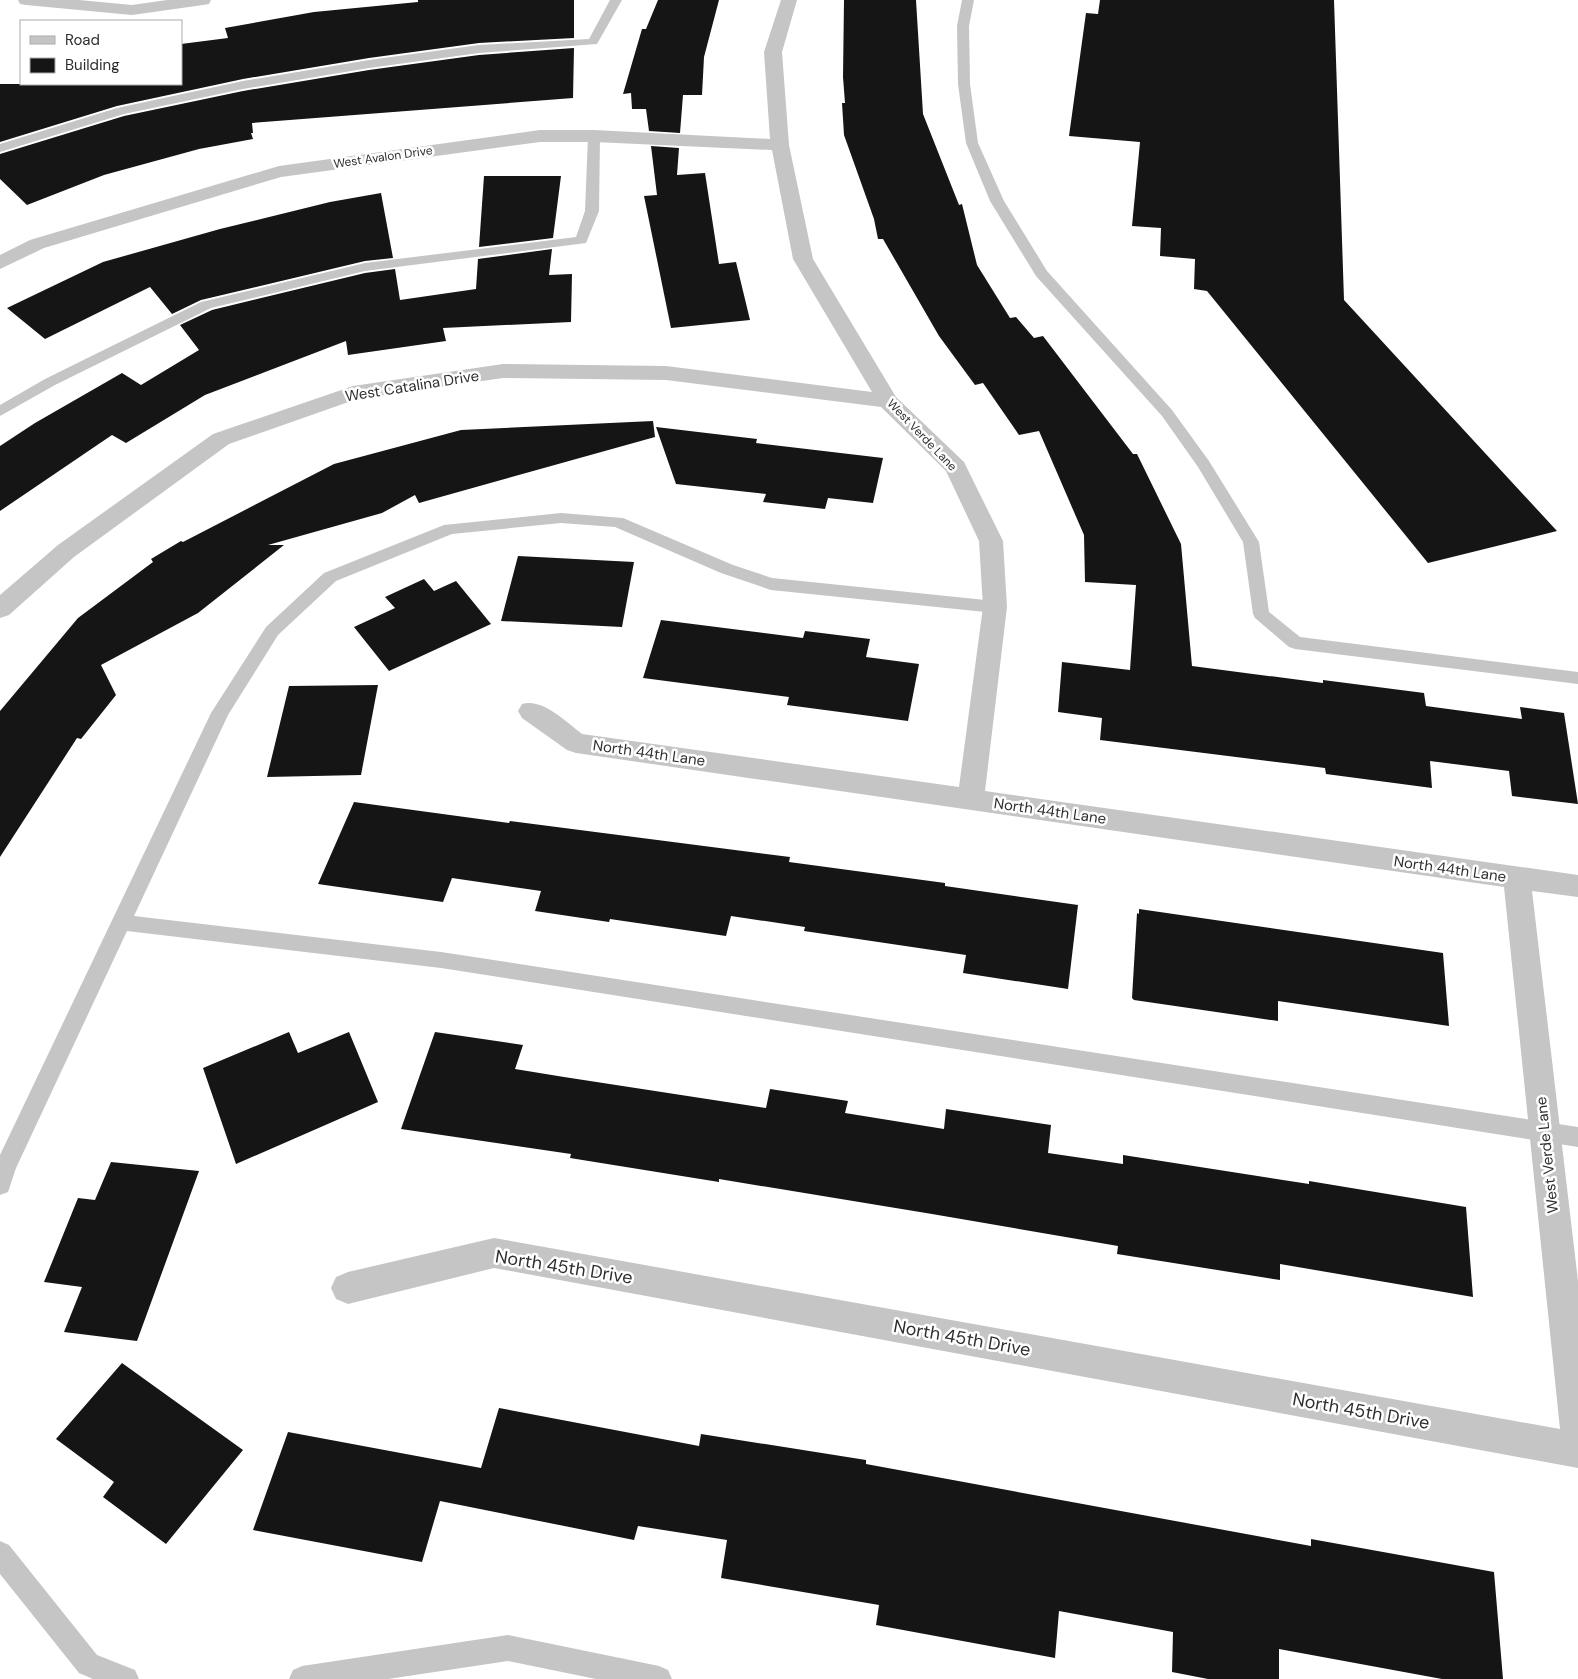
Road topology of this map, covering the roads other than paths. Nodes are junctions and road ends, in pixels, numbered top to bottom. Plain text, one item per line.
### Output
1 (26, 0) edge
2 (203, 0) edge
3 (616, 0) edge
4 (789, 0) edge
5 (968, 0) edge
6 (594, 136) junction
7 (780, 144) junction
8 (0, 148) edge
9 (0, 262) edge
10 (888, 401) junction
11 (0, 411) edge
12 (996, 607) junction
13 (0, 609) edge
14 (1578, 678) edge
15 (531, 711) dead end
16 (970, 799) junction
17 (1517, 878) junction
18 (1578, 886) edge
19 (121, 922) junction
20 (1545, 1132) junction
21 (1578, 1137) edge
22 (0, 1185) edge
23 (348, 1288) dead end
24 (1578, 1432) edge
25 (1578, 1450) edge
26 (0, 1554) edge
27 (126, 1679) edge
28 (302, 1679) edge
29 (659, 1679) edge

1 - 2 street
3 - 8 lane
4 - 7 street, West Verde Lane
5 - 14 lane
6 - 7 street, West Avalon Drive
6 - 9 street, West Avalon Drive
6 - 11 lane
7 - 10 street, West Verde Lane
10 - 12 street, West Verde Lane
10 - 13 street, West Catalina Drive
12 - 16 street, West Verde Lane
12 - 19 lane
15 - 16 street, North 44th Lane
16 - 17 street, North 44th Lane
17 - 18 street, North 44th Lane
17 - 20 street, West Verde Lane
19 - 20 lane
19 - 22 lane
20 - 21 lane
20 - 24 street, West Verde Lane
23 - 25 street, North 45th Drive
26 - 27 lane
28 - 29 lane

